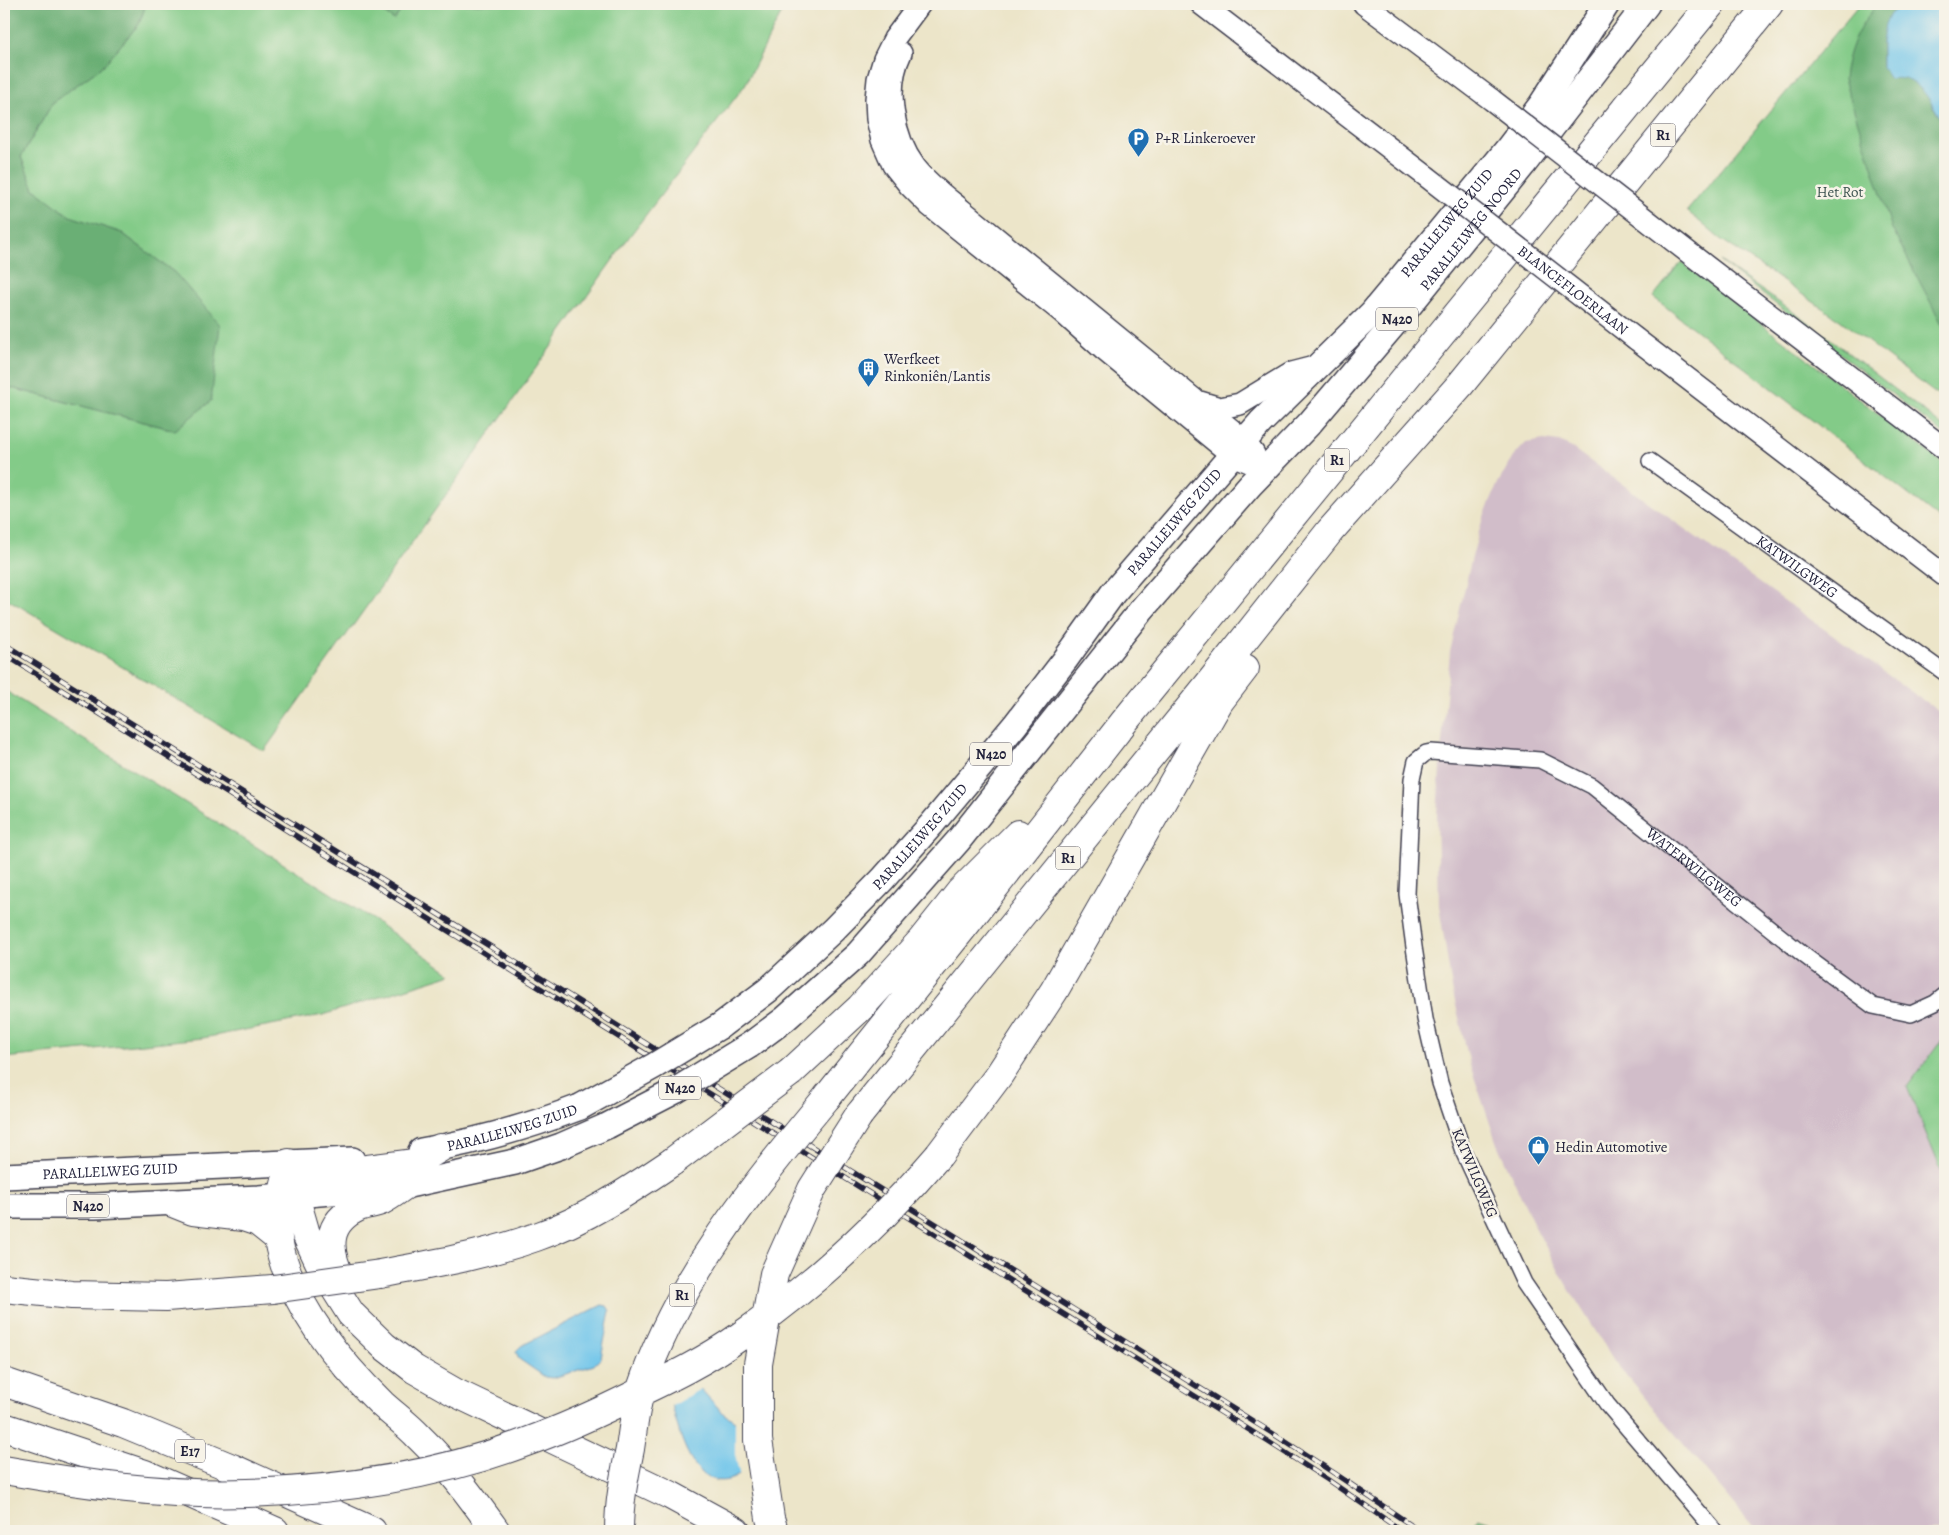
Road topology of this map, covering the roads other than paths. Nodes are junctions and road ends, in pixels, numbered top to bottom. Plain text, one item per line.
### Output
1 (920, 4) edge
2 (935, 4) edge
3 (1201, 4) edge
4 (1364, 4) edge
5 (1607, 4) edge
6 (1647, 4) edge
7 (1711, 4) edge
8 (1769, 4) edge
9 (1376, 11) edge
10 (1318, 366) junction
11 (1198, 401) junction
12 (1238, 447) junction
13 (1945, 449) edge
14 (1650, 461) dead end
15 (1266, 469) junction
16 (1945, 576) edge
17 (1275, 600) junction
18 (1945, 673) edge
19 (1124, 722) junction
20 (1426, 753) joint
21 (1945, 995) edge
22 (440, 1148) joint
23 (4, 1176) edge
24 (290, 1186) junction
25 (404, 1186) junction
26 (173, 1202) junction
27 (4, 1206) edge
28 (278, 1238) junction
29 (4, 1288) edge
30 (351, 1314) junction
31 (4, 1382) edge
32 (4, 1427) edge
33 (4, 1470) edge
34 (275, 1531) edge
35 (372, 1531) edge
36 (496, 1531) edge
37 (619, 1531) edge
38 (736, 1531) edge
39 (774, 1531) edge
40 (1715, 1531) edge

1 - 12 main road
2 - 11 main road
3 - 16 main road, BLANCEFLOERLAAN, bridge
4 - 9 main road
5 - 10 highway, PARALLELWEG ZUID / N420
6 - 15 highway, PARALLELWEG NOORD / N420
7 - 19 highway, R1
8 - 17 highway, R1
9 - 13 main road, bridge
10 - 11 main road
10 - 12 highway, PARALLELWEG ZUID / N420
11 - 12 main road
12 - 15 main road
12 - 22 highway, PARALLELWEG ZUID / N420, bridge
14 - 18 street, KATWILGWEG
15 - 25 highway, PARALLELWEG ZUID / N420, bridge
17 - 33 highway, bridge
17 - 39 highway, R1, bridge
19 - 29 highway, bridge
19 - 37 highway, R1, bridge
20 - 21 street, WATERWILGWEG
20 - 40 street, KATWILGWEG
22 - 24 highway
23 - 24 highway, PARALLELWEG ZUID / N420
24 - 25 highway, PARALLELWEG ZUID / N420
24 - 26 highway, PARALLELWEG ZUID / N420
24 - 28 highway
24 - 30 highway
25 - 30 highway
26 - 27 highway, PARALLELWEG ZUID / N420
26 - 28 highway
28 - 36 highway
30 - 38 highway
31 - 35 highway, E17
32 - 34 highway

